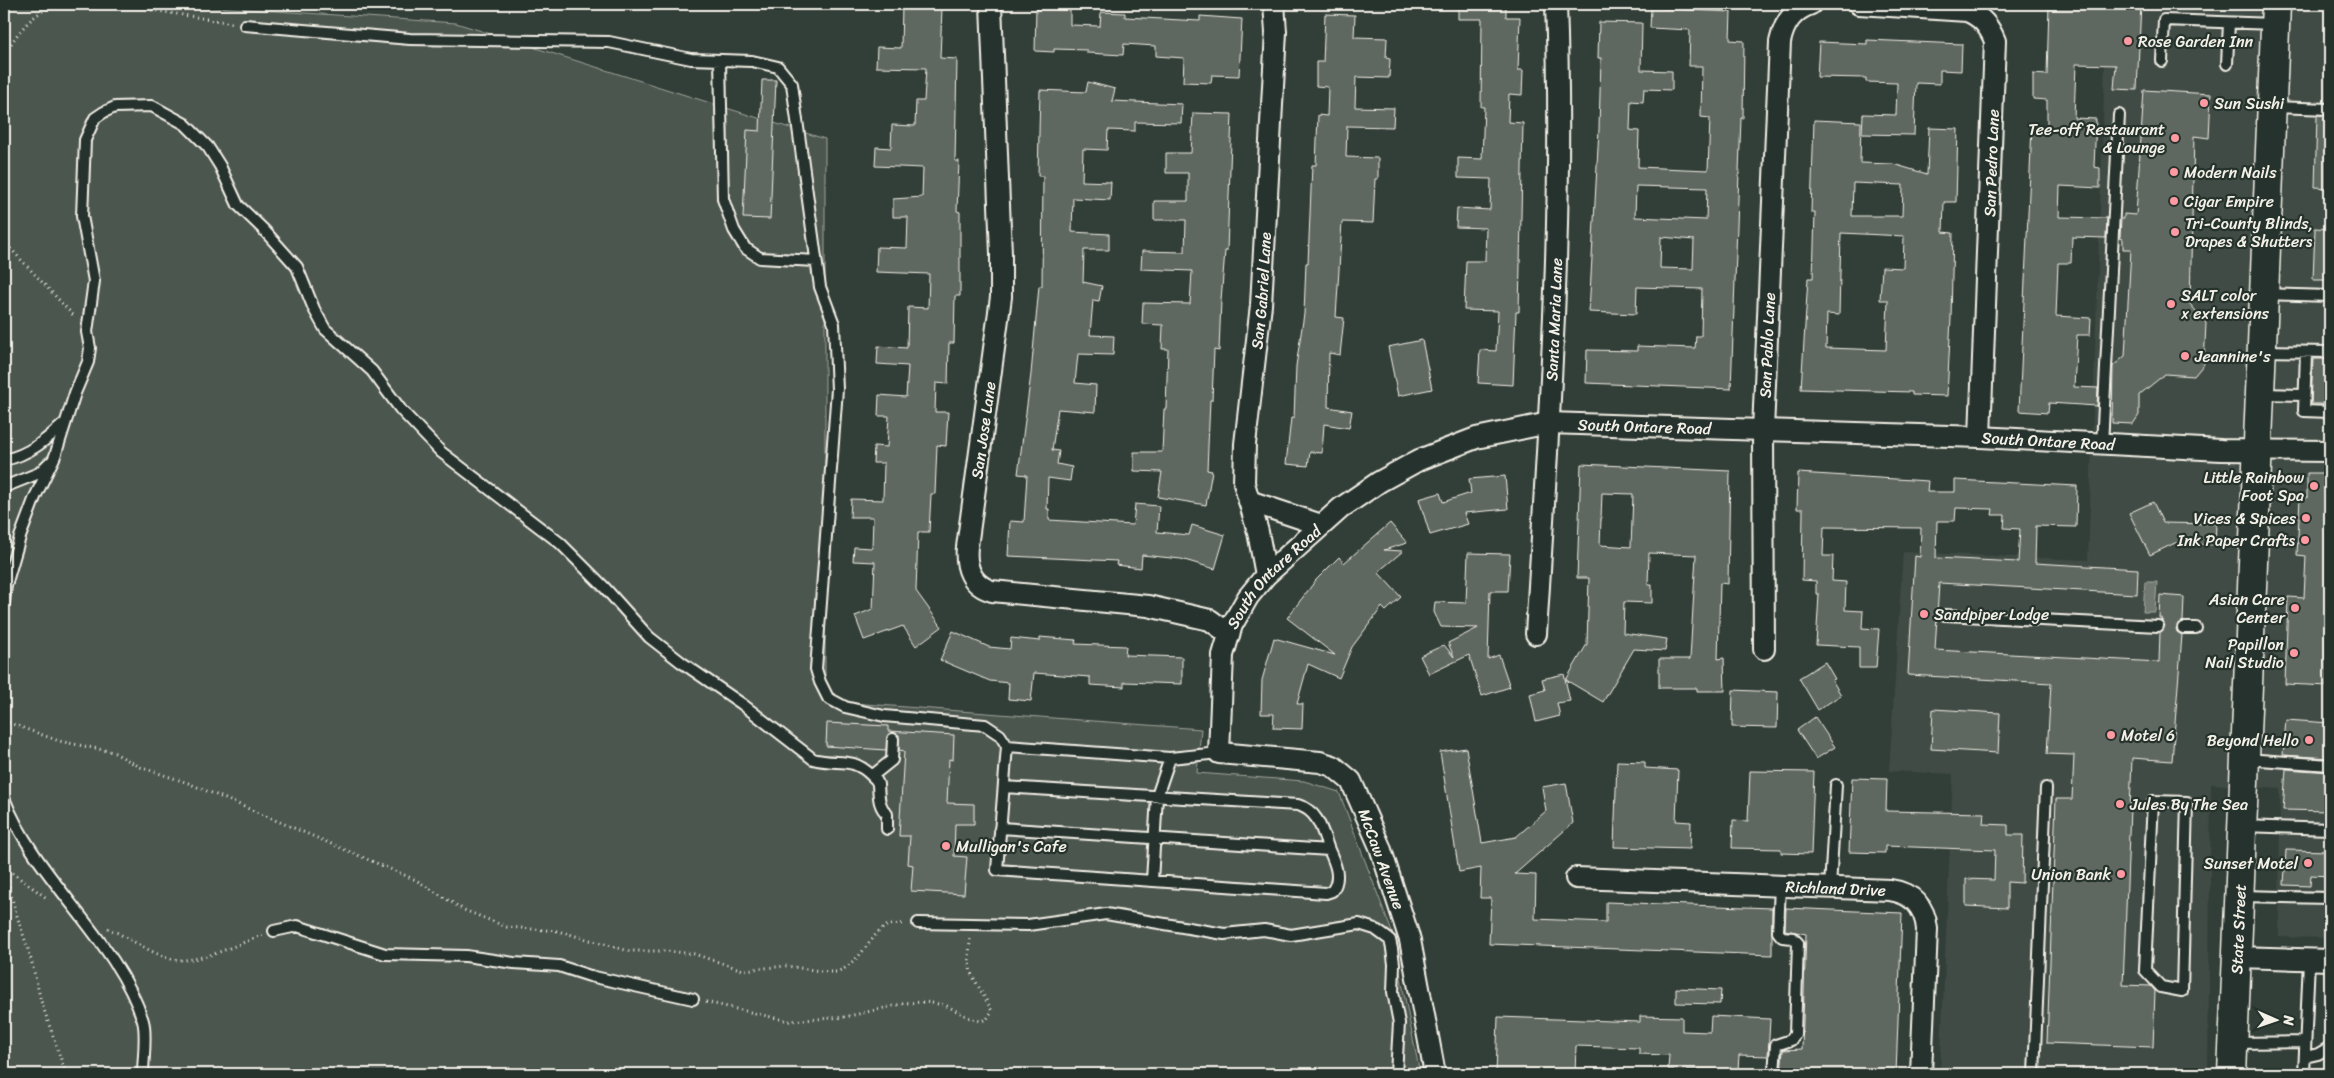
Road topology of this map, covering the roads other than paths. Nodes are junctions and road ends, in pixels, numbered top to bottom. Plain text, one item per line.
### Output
1 (1274, 4) edge
2 (1556, 4) edge
3 (1811, 4) edge
4 (1858, 4) edge
5 (991, 8) edge
6 (2275, 14) edge
7 (2229, 23) junction
8 (245, 25) road end
9 (720, 60) junction
10 (2162, 61) dead end
11 (2227, 64) dead end
12 (2271, 107) junction
13 (2330, 109) edge
14 (2119, 115) dead end
15 (816, 261) junction
16 (2264, 294) junction
17 (2330, 296) edge
18 (2262, 351) junction
19 (2306, 352) junction
20 (2330, 352) edge
21 (2259, 394) junction
22 (2304, 395) junction
23 (2330, 412) edge
24 (66, 423) junction
25 (1548, 424) junction
26 (1763, 430) junction
27 (1980, 437) junction
28 (2102, 445) junction
29 (2257, 450) junction
30 (2330, 451) edge
31 (55, 456) junction
32 (4, 460) edge
33 (4, 487) edge
34 (1249, 500) junction
35 (1321, 525) junction
36 (1266, 575) junction
37 (4, 603) edge
38 (1945, 615) dead end
39 (2158, 626) dead end
40 (2183, 628) dead end
41 (2196, 628) dead end
42 (1229, 634) junction
43 (1536, 634) dead end
44 (1764, 648) dead end
45 (893, 739) dead end
46 (1007, 746) junction
47 (1219, 754) junction
48 (1170, 758) junction
49 (2245, 759) junction
50 (2330, 765) edge
51 (872, 776) junction
52 (1836, 785) dead end
53 (1004, 787) junction
54 (2046, 788) dead end
55 (1157, 796) junction
56 (4, 798) edge
57 (2242, 826) junction
58 (1000, 828) junction
59 (887, 829) dead end
60 (2330, 829) edge
61 (1155, 840) junction
62 (1329, 850) junction
63 (1576, 878) dead end
64 (1152, 881) junction
65 (1780, 886) junction
66 (1830, 888) junction
67 (2240, 896) junction
68 (2330, 898) edge
69 (918, 923) road end
70 (274, 931) road end
71 (2237, 957) junction
72 (2309, 960) junction
73 (2330, 960) edge
74 (2182, 991) joint
75 (693, 999) road end
76 (2304, 1042) junction
77 (2233, 1043) junction
78 (2330, 1047) edge
79 (2305, 1058) junction
80 (143, 1074) edge
81 (1396, 1074) edge
82 (1435, 1074) edge
83 (1774, 1074) edge
84 (1921, 1074) edge
85 (2034, 1074) edge
86 (2232, 1074) edge
87 (2304, 1074) edge

1 - 34 street, San Gabriel Lane
2 - 25 street, Santa Maria Lane
3 - 26 street, San Pablo Lane
4 - 27 street, San Pedro Lane
5 - 42 street, San Jose Lane
6 - 7 lane
6 - 12 main road, State Street
7 - 10 lane
7 - 11 lane
8 - 9 lane
9 - 15 lane
9 - 15 lane
12 - 13 lane
12 - 16 main road, State Street
14 - 28 lane
15 - 46 lane
16 - 17 lane
16 - 18 main road, State Street
18 - 19 lane
18 - 21 main road, State Street
19 - 20 lane
19 - 22 lane
21 - 22 lane
21 - 29 main road, State Street
22 - 23 lane
24 - 31 lane
24 - 32 lane
24 - 51 lane
25 - 26 street, South Ontare Road
25 - 35 street, South Ontare Road
25 - 43 street, Santa Maria Lane
26 - 27 street, South Ontare Road
26 - 44 street, San Pablo Lane
27 - 28 street, South Ontare Road
28 - 29 street, South Ontare Road
29 - 30 street, South Ontare Road
29 - 49 main road, State Street
31 - 33 lane
31 - 37 lane
34 - 35 street
34 - 36 street, San Gabriel Lane
35 - 36 street, South Ontare Road
36 - 42 street, South Ontare Road
38 - 39 lane
40 - 41 lane
42 - 47 street, South Ontare Road
45 - 51 lane
46 - 48 lane
46 - 53 lane
47 - 48 lane
47 - 82 street, McCaw Avenue
48 - 55 lane
49 - 50 lane
49 - 57 main road, State Street
51 - 59 lane
52 - 66 lane
53 - 55 lane
53 - 58 lane
54 - 85 lane
55 - 61 lane
55 - 62 lane
56 - 80 lane
57 - 60 lane
57 - 67 main road, State Street
58 - 61 lane
58 - 64 lane
61 - 62 lane
61 - 64 lane
62 - 64 lane
63 - 65 street, Richland Drive
65 - 66 street, Richland Drive
65 - 83 lane
66 - 84 street, Richland Drive
67 - 68 lane
67 - 71 main road, State Street
69 - 81 lane
70 - 75 lane
71 - 72 street
71 - 77 main road, State Street
72 - 73 street
72 - 76 lane
74 - 74 lane
76 - 77 lane
76 - 79 lane
77 - 86 main road, State Street
78 - 79 lane
79 - 87 lane

